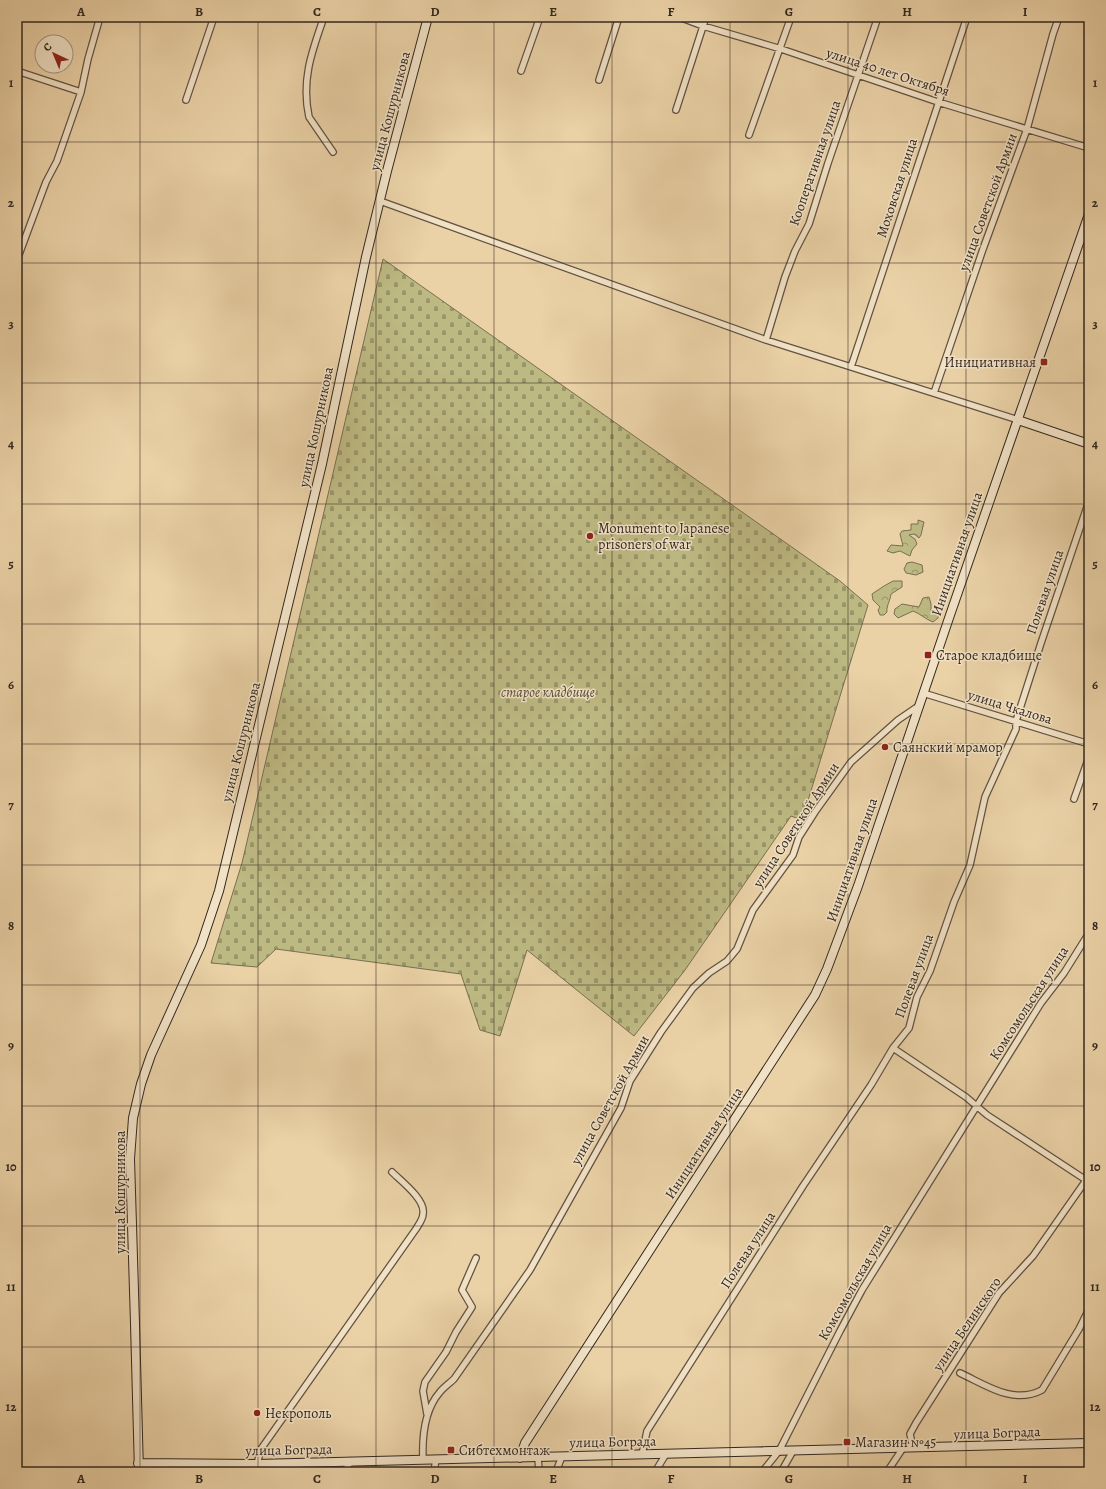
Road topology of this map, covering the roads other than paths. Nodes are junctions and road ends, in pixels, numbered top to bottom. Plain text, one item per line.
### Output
1 (100, 17) edge
2 (214, 17) edge
3 (324, 17) edge
4 (428, 17) edge
5 (540, 17) edge
6 (619, 17) edge
7 (680, 17) edge
8 (706, 17) edge
9 (791, 17) edge
10 (878, 17) edge
11 (967, 17) edge
12 (1059, 17) edge
13 (703, 26) junction
14 (780, 49) junction
15 (17, 71) edge
16 (521, 72) dead end
17 (858, 75) junction
18 (599, 80) dead end
19 (81, 92) junction
20 (186, 100) dead end
21 (938, 102) junction
22 (676, 110) dead end
23 (1027, 129) junction
24 (749, 136) dead end
25 (1089, 148) edge
26 (334, 152) dead end
27 (380, 201) junction
28 (1089, 214) edge
29 (17, 260) edge
30 (766, 340) junction
31 (852, 367) junction
32 (934, 393) junction
33 (1018, 420) junction
34 (1089, 444) edge
35 (1089, 501) edge
36 (923, 693) junction
37 (920, 705) junction
38 (1016, 721) junction
39 (1089, 744) edge
40 (1089, 757) edge
41 (1074, 799) dead end
42 (1089, 933) edge
43 (893, 1048) junction
44 (976, 1107) junction
45 (392, 1172) dead end
46 (1088, 1180) edge
47 (476, 1258) dead end
48 (1089, 1309) edge
49 (960, 1373) dead end
50 (427, 1414) junction
51 (1089, 1443) edge
52 (903, 1448) junction
53 (913, 1448) junction
54 (778, 1451) junction
55 (794, 1451) junction
56 (666, 1454) junction
57 (642, 1455) junction
58 (562, 1456) junction
59 (538, 1457) junction
60 (520, 1458) junction
61 (423, 1460) junction
62 (436, 1460) junction
63 (351, 1462) junction
64 (138, 1463) junction
65 (257, 1464) junction
66 (138, 1472) edge
67 (243, 1472) edge
68 (344, 1472) edge
69 (434, 1472) edge
70 (539, 1472) edge
71 (556, 1472) edge
72 (655, 1472) edge
73 (762, 1472) edge
74 (781, 1472) edge
75 (887, 1472) edge

1 - 19 street
2 - 20 street
3 - 26 street
4 - 27 main road, улица Кошурникова
5 - 16 street
6 - 18 street
7 - 13 street, улица 40 лет Октября
8 - 13 street
9 - 14 street
10 - 17 street, Кооперативная улица
11 - 21 street, Моховская улица
12 - 23 street, улица Советской Армии
13 - 14 street, улица 40 лет Октября
13 - 22 street
14 - 17 street, улица 40 лет Октября
14 - 24 street
15 - 19 street
17 - 21 street, улица 40 лет Октября
17 - 30 street, Кооперативная улица
19 - 29 street
21 - 23 street, улица 40 лет Октября
21 - 31 street, Моховская улица
23 - 25 street, улица 40 лет Октября
23 - 32 street, улица Советской Армии
27 - 30 street
27 - 64 main road, улица Кошурникова
28 - 33 main road, Инициативная улица
30 - 31 street
31 - 32 street
32 - 33 street
33 - 34 main road
33 - 36 main road, Инициативная улица
35 - 38 street, Полевая улица
36 - 37 main road, Инициативная улица
36 - 38 street, улица Чкалова
37 - 50 street, улица Советской Армии
37 - 60 main road, Инициативная улица
38 - 39 street, улица Чкалова
38 - 43 street, Полевая улица
40 - 41 street
42 - 44 street, Комсомольская улица
43 - 44 street
43 - 57 street, Полевая улица
44 - 46 street, улица Белинского
44 - 54 street, Комсомольская улица
45 - 65 street
46 - 53 street, улица Белинского
47 - 50 street, улица Советской Армии
48 - 49 street
50 - 61 street, улица Советской Армии
51 - 53 main road, улица Бограда
52 - 53 main road, улица Бограда
52 - 55 main road, улица Бограда
52 - 75 street
54 - 55 main road, улица Бограда
54 - 56 main road, улица Бограда
54 - 73 street, Комсомольская улица
55 - 74 street
56 - 57 main road, улица Бограда
56 - 72 street
57 - 58 main road, улица Бограда
58 - 59 main road, улица Бограда
58 - 71 street
59 - 60 main road, улица Бограда
59 - 70 street
60 - 62 main road, улица Бограда
61 - 62 main road, улица Бограда
61 - 63 main road, улица Бограда
62 - 69 street
63 - 65 main road, улица Бограда
63 - 68 street
64 - 65 main road, улица Бограда
64 - 66 main road, улица Кошурникова
65 - 67 main road

